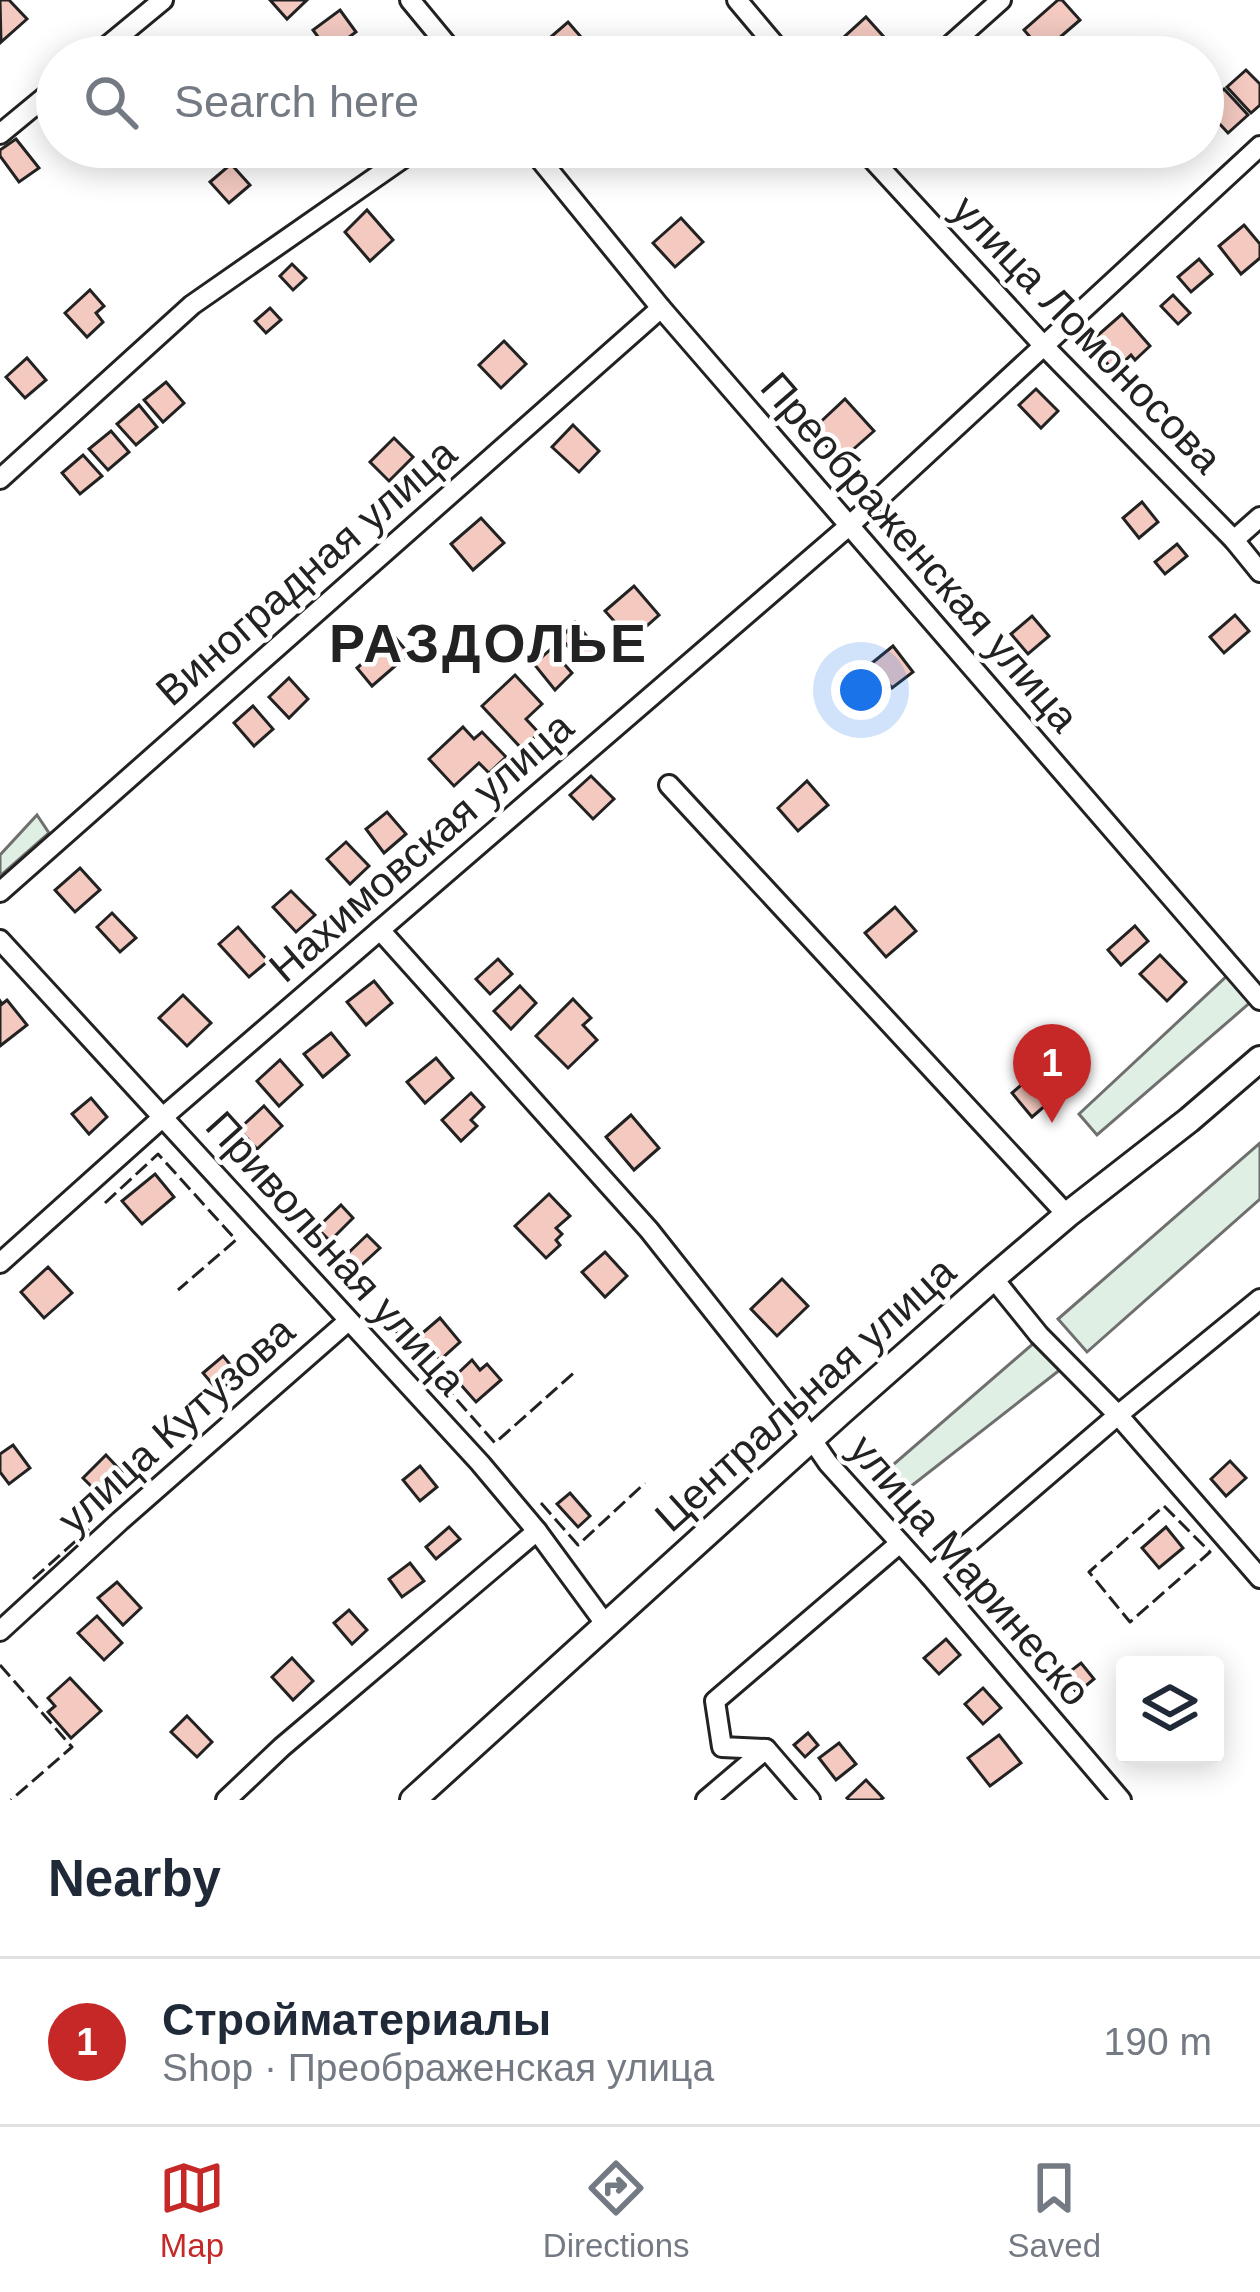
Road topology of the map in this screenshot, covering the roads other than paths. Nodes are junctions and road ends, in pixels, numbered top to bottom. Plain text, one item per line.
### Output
1 (163, 0) edge
2 (410, 0) edge
3 (737, 0) edge
4 (1001, 0) edge
5 (119, 36) edge
6 (440, 36) edge
7 (767, 36) edge
8 (961, 36) edge
9 (36, 104) edge
10 (0, 134) edge
11 (1260, 146) edge
12 (389, 168) edge
13 (547, 168) edge
14 (880, 168) edge
15 (661, 308) junction
16 (1043, 345) junction
17 (0, 479) edge
18 (1260, 517) edge
19 (850, 524) junction
20 (1234, 540) junction
21 (1260, 572) edge
22 (669, 785) dead end
23 (0, 892) edge
24 (380, 930) junction
25 (0, 940) edge
26 (1260, 1000) edge
27 (1260, 1059) edge
28 (163, 1117) junction
29 (1067, 1215) junction
30 (0, 1263) edge
31 (993, 1278) junction
32 (1260, 1299) edge
33 (347, 1322) junction
34 (1118, 1415) junction
35 (812, 1441) junction
36 (537, 1531) junction
37 (900, 1543) junction
38 (930, 1576) junction
39 (1260, 1578) edge
40 (606, 1625) junction
41 (0, 1631) edge
42 (766, 1749) junction
43 (226, 1800) edge
44 (413, 1800) edge
45 (706, 1800) edge
46 (809, 1800) edge
47 (1121, 1800) edge

1 - 5 street
2 - 6 street
3 - 7 street
4 - 8 street
9 - 10 street
11 - 16 street, Нахимовская улица
12 - 17 street
13 - 15 street, Преображенская улица
14 - 16 street, улица Ломоносова
15 - 19 street, Преображенская улица
15 - 23 street, Виноградная улица
16 - 19 street, Нахимовская улица
16 - 20 street, улица Ломоносова
18 - 20 street
19 - 24 street, Нахимовская улица
19 - 26 street, Преображенская улица
20 - 21 street, улица Ломоносова
22 - 29 street
24 - 28 street, Нахимовская улица
24 - 35 street
25 - 28 street, Привольная улица
27 - 29 main road, Центральная улица
28 - 30 street, Нахимовская улица
28 - 33 street, Привольная улица
29 - 31 main road, Центральная улица
31 - 34 street
31 - 35 main road, Центральная улица
32 - 34 street
33 - 36 street, Привольная улица
33 - 41 street, улица Кутузова
34 - 38 street
34 - 39 street
35 - 37 street, улица Маринеско
35 - 40 main road, Центральная улица
36 - 40 street, Привольная улица
36 - 43 street
37 - 38 street, улица Маринеско
37 - 42 street
38 - 47 street, улица Маринеско
40 - 44 main road, Центральная улица
42 - 45 street
42 - 46 street

